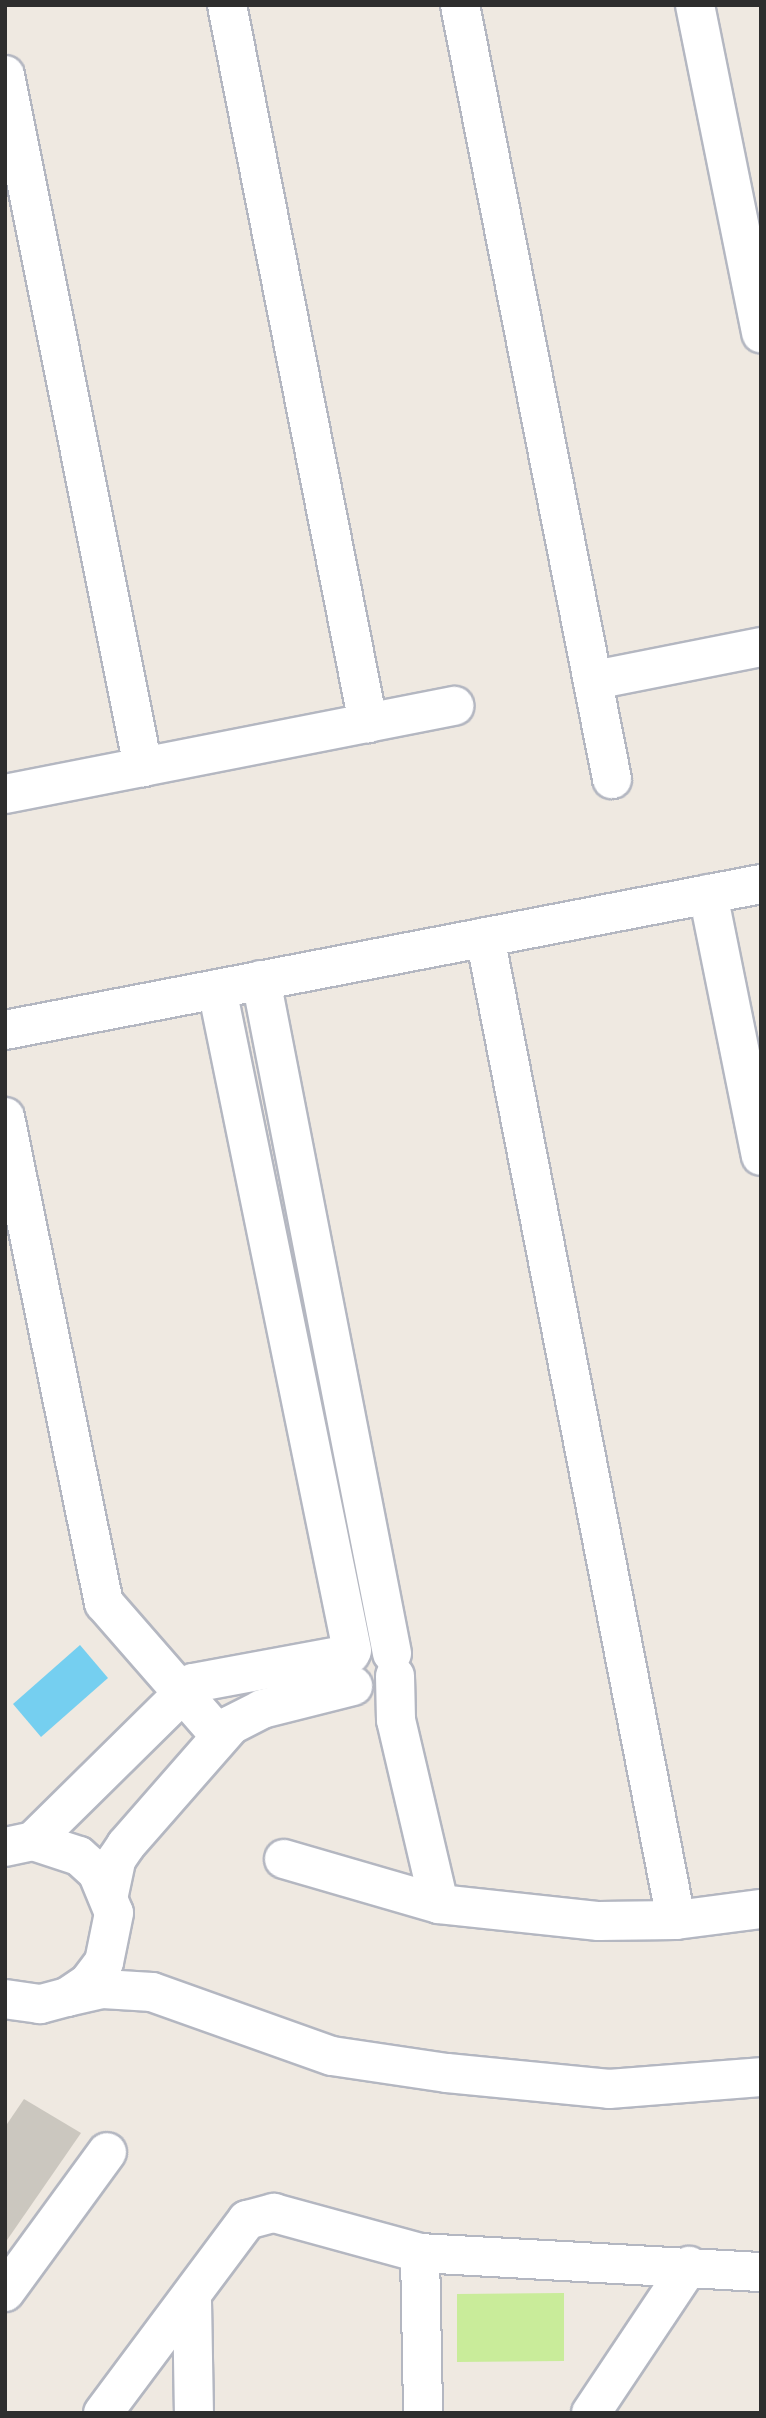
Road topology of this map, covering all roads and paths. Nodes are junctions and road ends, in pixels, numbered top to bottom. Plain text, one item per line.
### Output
1 (227, 5) edge
2 (460, 5) edge
3 (695, 5) edge
4 (5, 75) edge
5 (761, 333) edge
6 (761, 647) edge
7 (595, 680) junction
8 (454, 706) dead end
9 (368, 723) junction
10 (143, 767) junction
11 (612, 779) dead end
12 (5, 794) edge
13 (761, 884) edge
14 (708, 894) junction
15 (485, 937) junction
16 (261, 980) junction
17 (218, 989) junction
18 (5, 1030) edge
19 (5, 1117) edge
20 (761, 1156) edge
21 (324, 1310) junction
22 (283, 1319) junction
23 (393, 1665) junction
24 (353, 1670) junction
25 (236, 1672) junction
26 (178, 1692) junction
27 (396, 1720) junction
28 (232, 1725) junction
29 (13, 1845) edge
30 (284, 1859) dead end
31 (111, 1903) junction
32 (439, 1904) junction
33 (761, 1909) edge
34 (676, 1920) junction
35 (169, 1996) junction
36 (29, 2003) edge
37 (761, 2077) edge
38 (107, 2152) dead end
39 (420, 2253) junction
40 (689, 2266) junction
41 (761, 2273) edge
42 (5, 2292) edge
43 (192, 2301) junction
44 (103, 2413) edge
45 (194, 2413) edge
46 (423, 2413) edge
47 (591, 2413) edge

1 - 9 street
2 - 7 street
3 - 5 street
4 - 10 street
6 - 7 street
7 - 11 street
8 - 9 street
9 - 10 street
10 - 12 street
13 - 14 street
14 - 15 street
14 - 20 street
15 - 16 street
15 - 34 street
16 - 17 street
16 - 21 street
17 - 18 street
17 - 22 street
19 - 26 street
21 - 22 street
21 - 23 street
22 - 24 street
23 - 24 street
23 - 27 street
24 - 25 street
24 - 27 street
24 - 28 street
25 - 26 street
25 - 28 street
26 - 28 street
26 - 29 street
27 - 32 street
28 - 31 street
29 - 31 street
30 - 32 street
31 - 35 street
31 - 36 street
32 - 34 street
33 - 34 street
35 - 36 street
35 - 37 street
38 - 42 street
39 - 40 street
39 - 43 street
39 - 46 street
40 - 41 street
40 - 47 street
43 - 44 street
43 - 45 street

